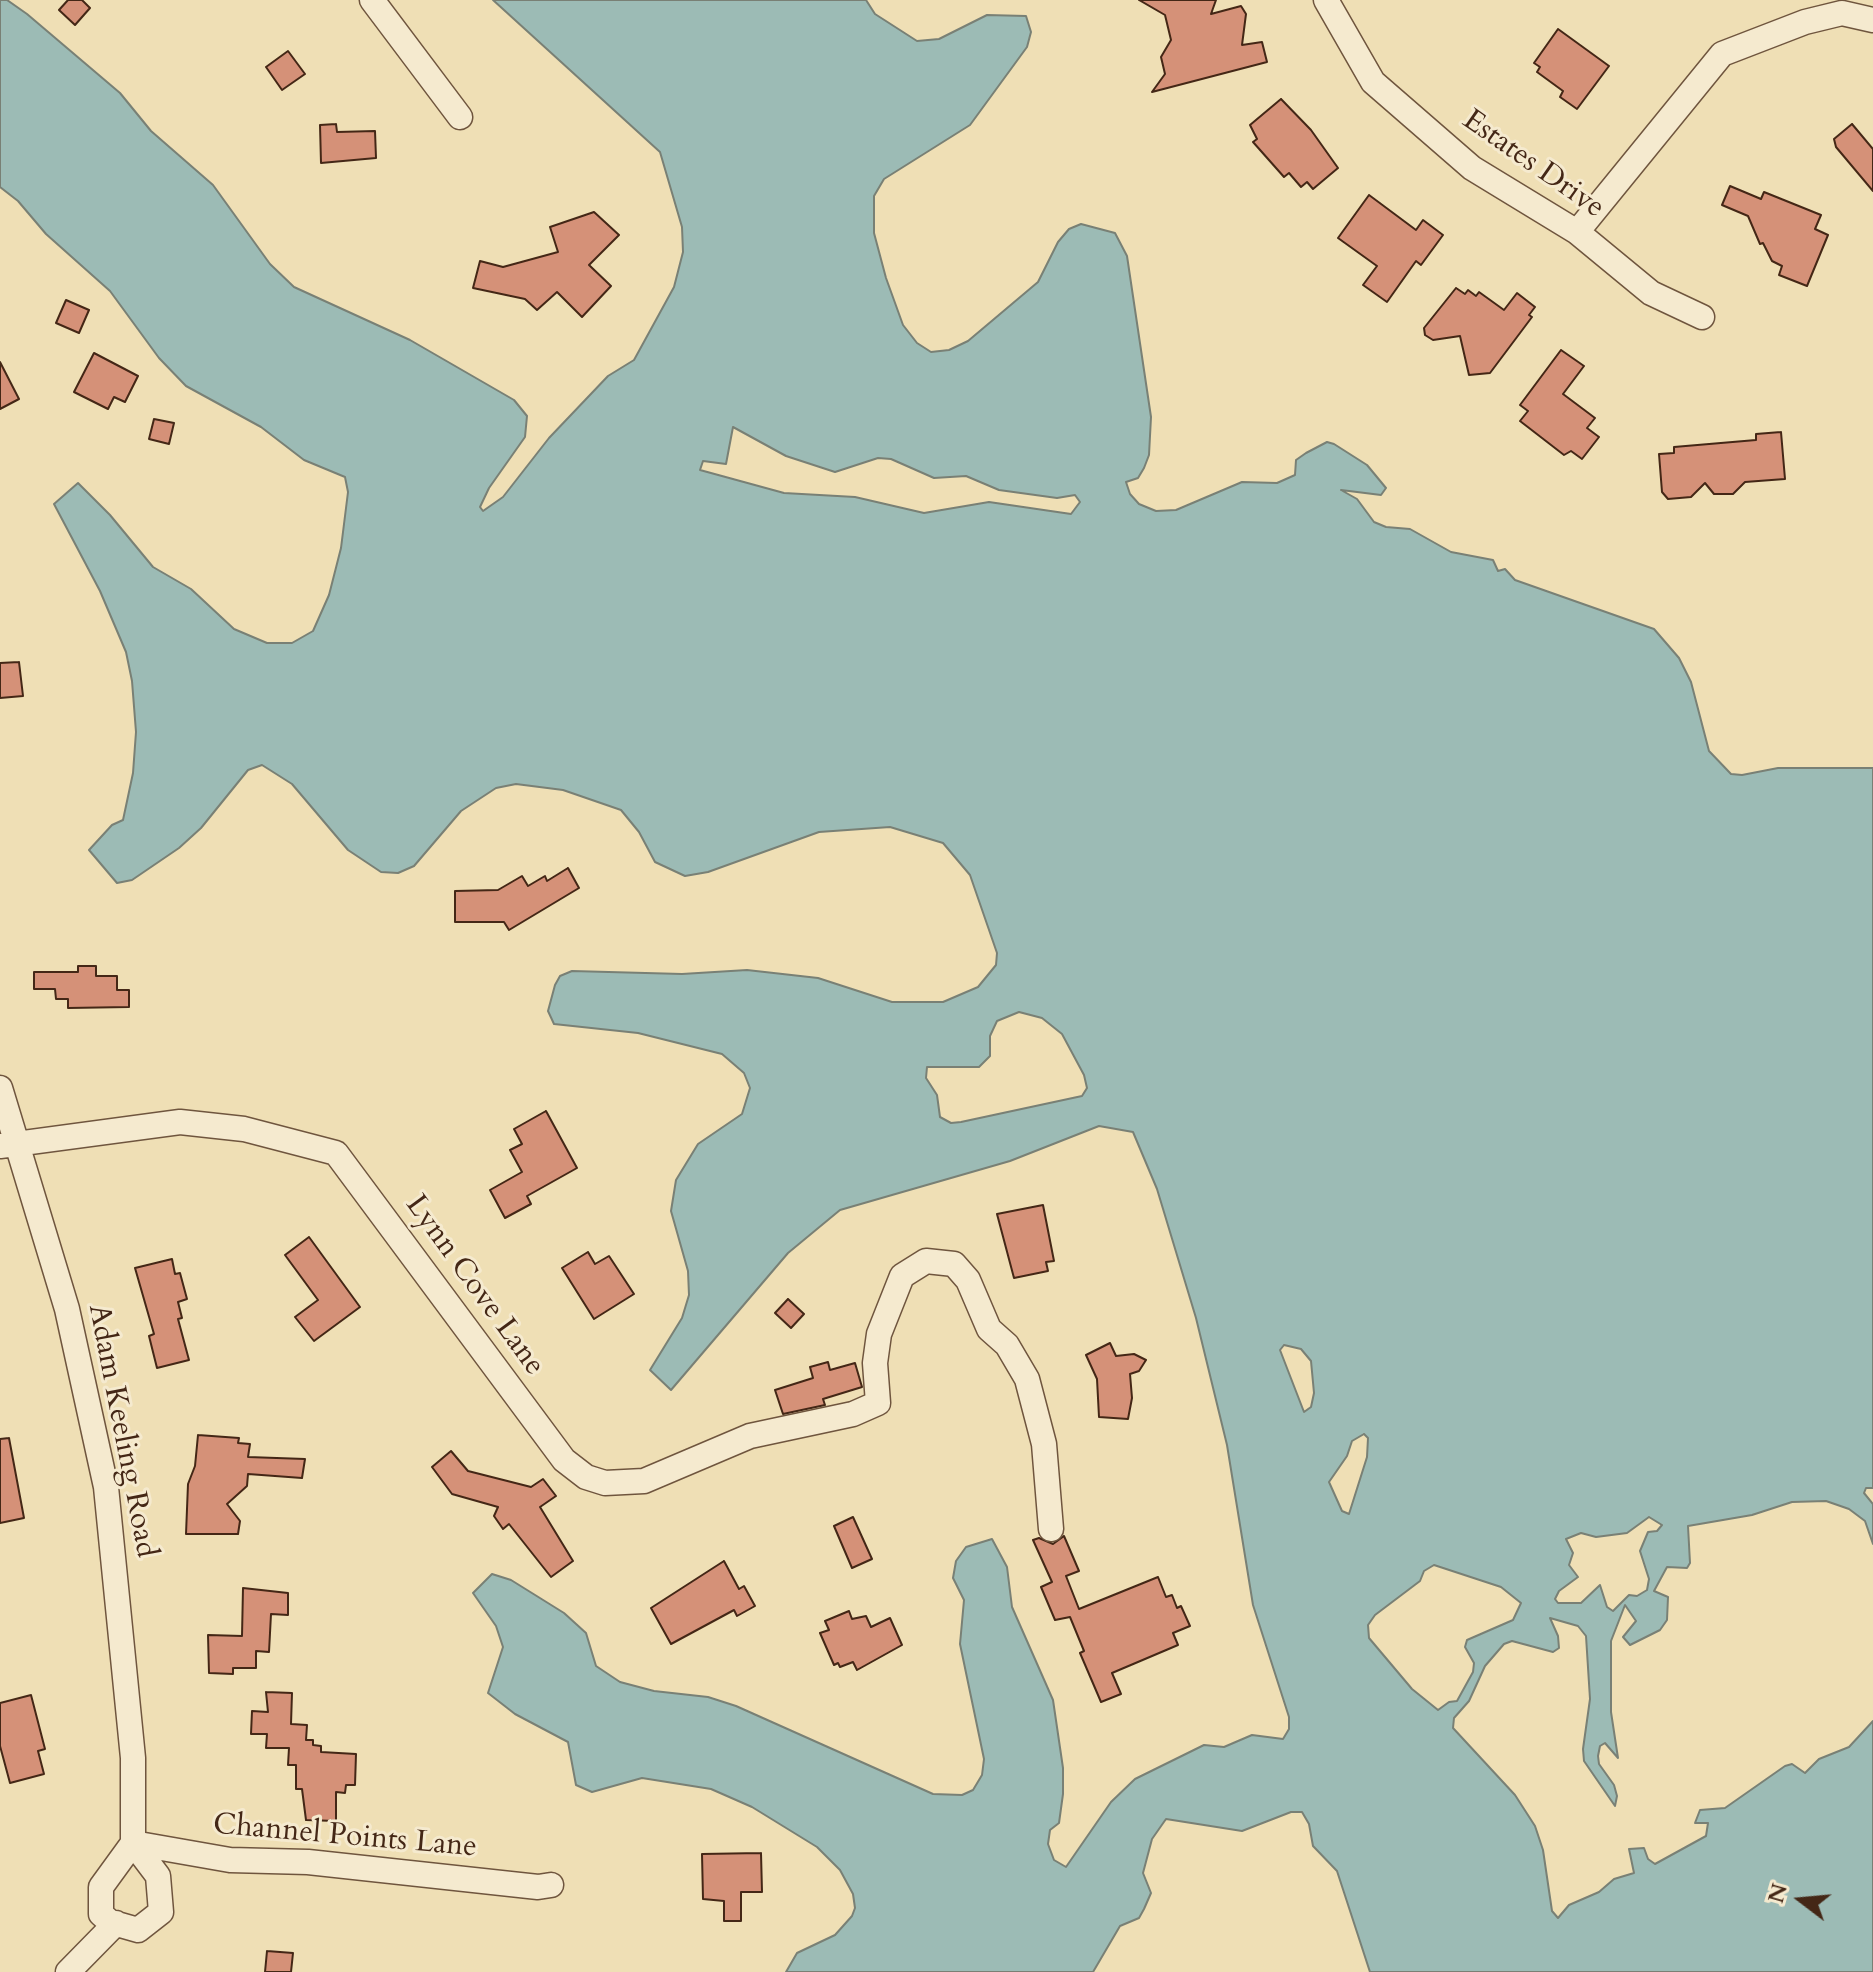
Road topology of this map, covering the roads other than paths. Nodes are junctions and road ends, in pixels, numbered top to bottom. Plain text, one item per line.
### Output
1 (372, 0) edge
2 (1326, 0) edge
3 (1873, 20) edge
4 (460, 117) dead end
5 (1577, 232) junction
6 (1702, 317) dead end
7 (0, 1088) edge
8 (9, 1144) edge
9 (1051, 1529) dead end
10 (133, 1843) junction
11 (551, 1885) dead end
12 (116, 1923) junction
13 (68, 1972) edge

1 - 4 street
2 - 5 street, Estates Drive
3 - 5 street
5 - 6 street, Estates Drive
7 - 8 street, Adam Keeling Road
8 - 9 street, Lynn Cove Lane
8 - 10 street, Adam Keeling Road
10 - 11 street, Channel Points Lane
10 - 12 street
10 - 12 street
12 - 13 street

